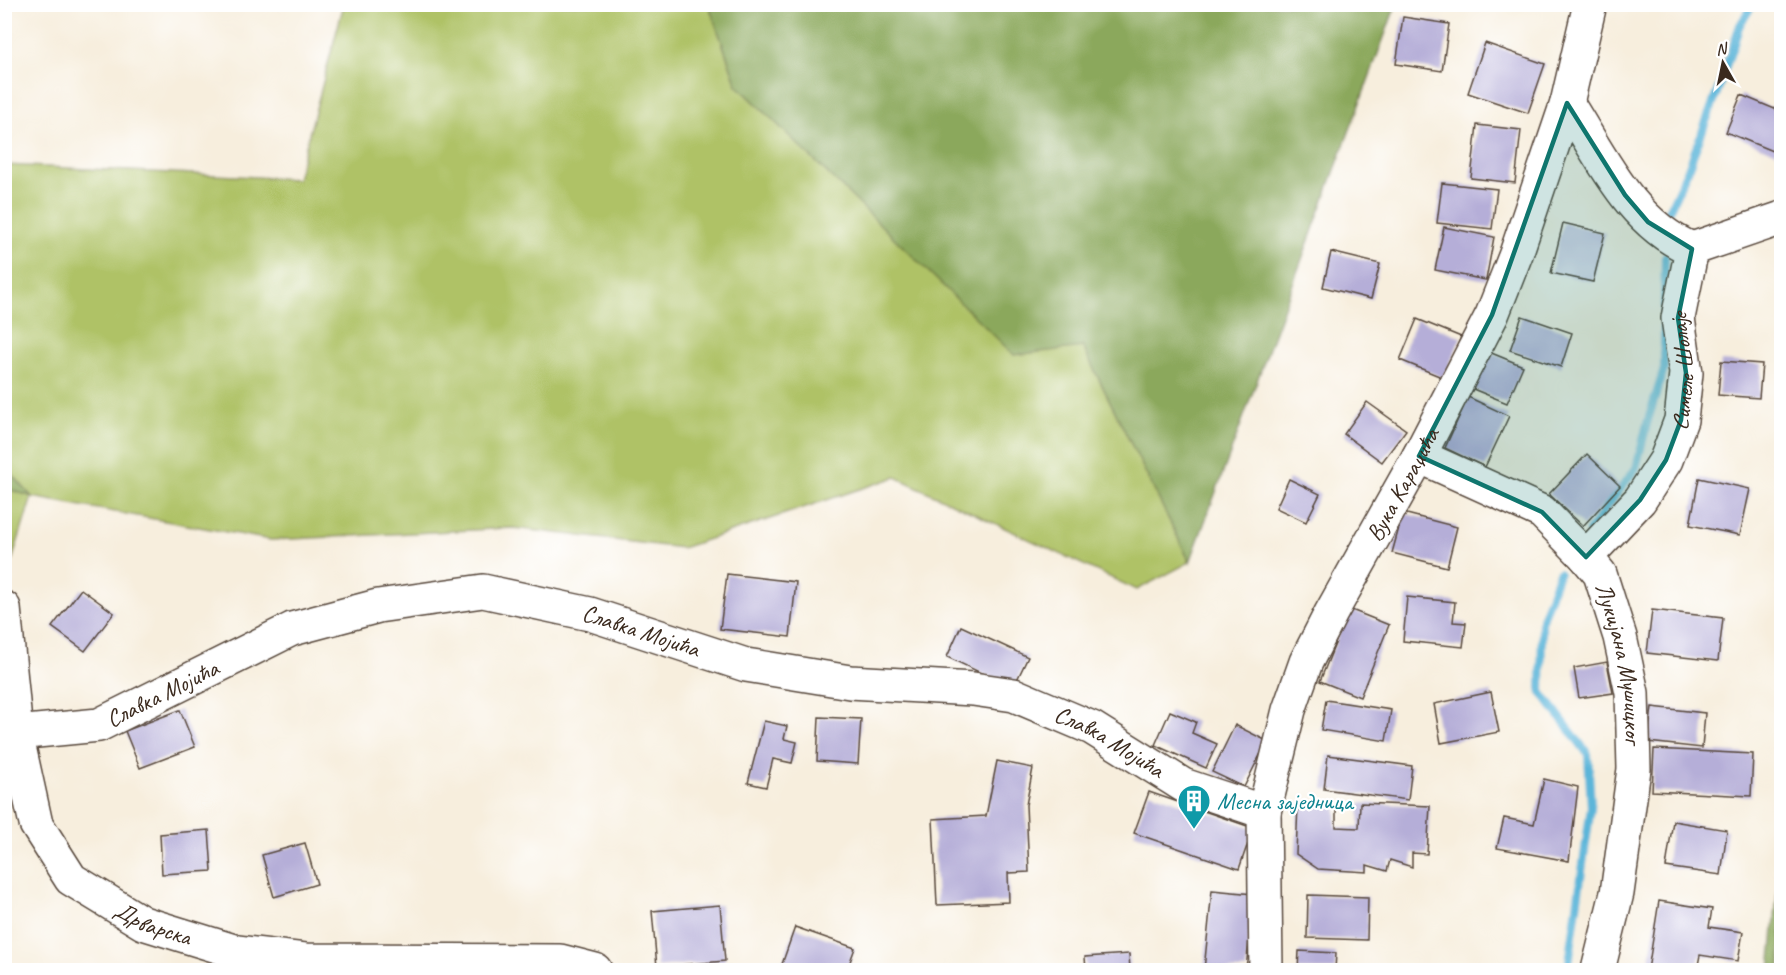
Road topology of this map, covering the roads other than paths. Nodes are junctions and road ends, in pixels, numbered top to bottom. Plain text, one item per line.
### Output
1 (1590, 4) edge
2 (1567, 103) junction
3 (1782, 219) edge
4 (1692, 249) junction
5 (1419, 456) junction
6 (1586, 557) junction
7 (4, 608) edge
8 (16, 733) junction
9 (1264, 812) junction
10 (595, 970) edge
11 (1266, 970) edge
12 (1598, 970) edge

1 - 2 street, Вука Караџића
2 - 4 street
2 - 5 street, Вука Караџића
3 - 4 street
4 - 6 street, Симеле Шолаје
5 - 6 street, Лукијана Мушицког
5 - 9 street, Вука Караџића
6 - 12 street, Лукијана Мушицког
7 - 8 street, Дрварска
8 - 9 street, Славка Мојића
8 - 10 street, Дрварска
9 - 11 street, Вука Караџића

